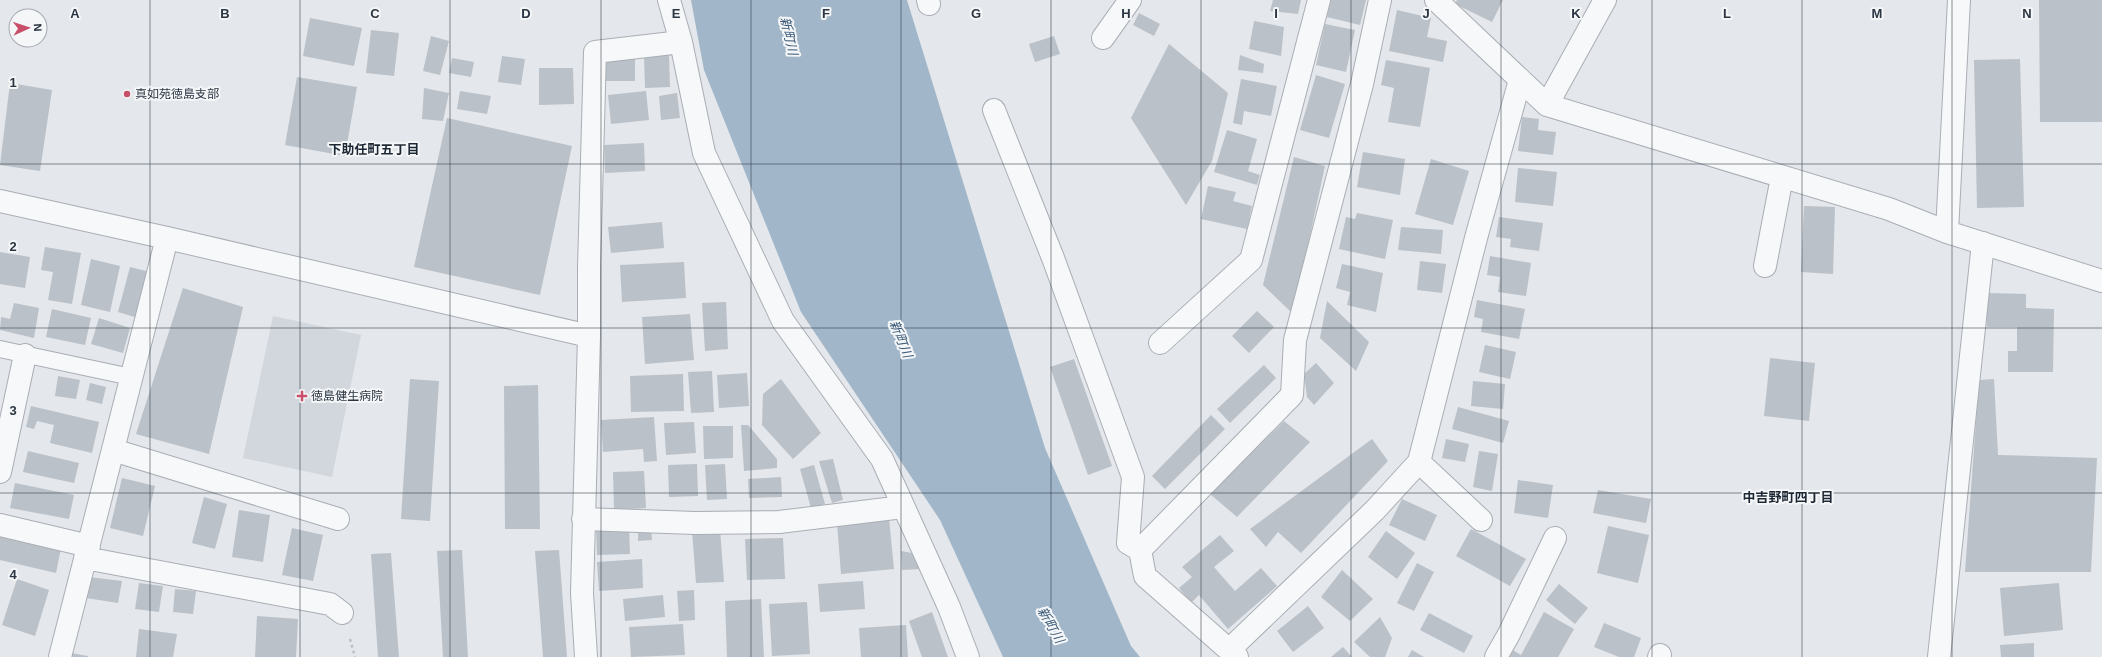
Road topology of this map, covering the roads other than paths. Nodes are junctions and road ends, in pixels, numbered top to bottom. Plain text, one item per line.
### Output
1 (669, 0) edge
2 (1130, 0) edge
3 (1319, 0) edge
4 (1380, 0) edge
5 (1436, 0) edge
6 (1605, 0) edge
7 (1959, 0) edge
8 (1103, 38) dead end
9 (681, 42) junction
10 (1520, 80) junction
11 (1547, 105) junction
12 (994, 110) dead end
13 (1782, 177) junction
14 (0, 201) edge
15 (1947, 232) junction
16 (167, 238) junction
17 (1983, 243) junction
18 (1765, 266) dead end
19 (2102, 280) edge
20 (589, 336) junction
21 (1160, 343) dead end
22 (0, 349) edge
23 (25, 355) junction
24 (131, 377) junction
25 (113, 450) junction
26 (2, 459) edge
27 (1418, 462) junction
28 (903, 507) junction
29 (338, 519) dead end
30 (583, 519) junction
31 (1482, 520) dead end
32 (0, 525) edge
33 (1555, 538) dead end
34 (1140, 550) junction
35 (87, 552) junction
36 (342, 614) dead end
37 (1233, 653) edge
38 (60, 657) edge
39 (586, 657) edge
40 (968, 657) edge
41 (1496, 657) edge
42 (1939, 657) edge

1 - 9 street
2 - 8 street
3 - 21 street
4 - 34 street
5 - 10 street
6 - 11 street
7 - 15 street
9 - 20 street
9 - 28 street
10 - 11 street
10 - 27 street
11 - 13 street
12 - 34 street
13 - 15 street
13 - 18 street
14 - 16 street
15 - 17 street
16 - 20 street
16 - 24 street
17 - 19 street
17 - 42 street
20 - 30 street
22 - 23 lane
23 - 24 lane
23 - 26 street
24 - 25 street
25 - 29 street
25 - 35 street
27 - 31 street
27 - 37 street
28 - 30 street
28 - 40 street
30 - 39 street
32 - 35 street
33 - 41 street
34 - 37 street
35 - 36 street
35 - 38 street

